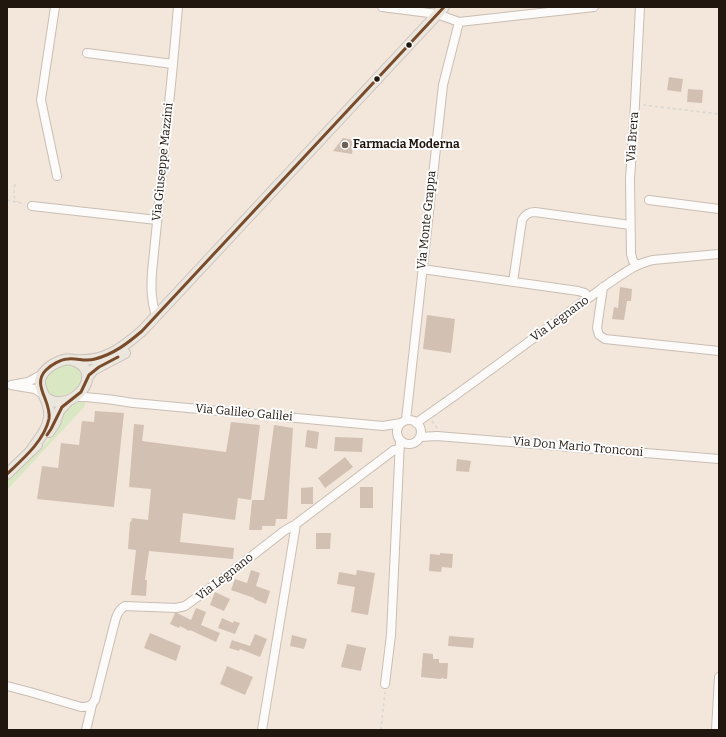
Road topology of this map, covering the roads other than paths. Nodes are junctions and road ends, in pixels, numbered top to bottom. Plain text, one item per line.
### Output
1 (55, 7) edge
2 (178, 7) edge
3 (382, 7) edge
4 (594, 7) edge
5 (640, 7) edge
6 (413, 9) edge
7 (441, 11) edge
8 (459, 22) junction
9 (87, 53) dead end
10 (173, 64) junction
11 (57, 176) dead end
12 (649, 200) dead end
13 (32, 206) road end
14 (719, 209) edge
15 (157, 220) junction
16 (630, 225) junction
17 (719, 254) edge
18 (637, 265) junction
19 (422, 269) junction
20 (513, 282) junction
21 (604, 287) junction
22 (589, 298) junction
23 (156, 316) junction
24 (142, 331) junction
25 (719, 351) edge
26 (74, 360) junction
27 (43, 374) junction
28 (87, 379) junction
29 (9, 385) edge
30 (43, 395) junction
31 (74, 397) junction
32 (105, 398) junction
33 (403, 422) junction
34 (418, 425) junction
35 (383, 426) junction
36 (420, 436) junction
37 (437, 436) junction
38 (399, 437) junction
39 (32, 449) junction
40 (399, 450) junction
41 (719, 459) edge
42 (7, 474) edge
43 (296, 524) junction
44 (719, 677) edge
45 (385, 684) road end
46 (7, 686) edge
47 (719, 687) edge
48 (92, 705) junction
49 (86, 730) edge
50 (262, 730) edge
51 (716, 730) edge

1 - 11 street
2 - 10 street, Via Giuseppe Mazzini
3 - 6 street
4 - 8 street
5 - 16 street, Via Brera
6 - 7 street
7 - 8 street
7 - 23 main road
8 - 19 street, Via Monte Grappa
9 - 10 street
10 - 15 street, Via Giuseppe Mazzini
12 - 14 street
13 - 15 street
15 - 23 street, Via Giuseppe Mazzini
16 - 18 street, Via Brera
16 - 20 street
17 - 18 street, Via Legnano
18 - 21 street, Via Legnano
19 - 20 street
19 - 33 street, Via Monte Grappa
20 - 22 street
21 - 22 street, Via Legnano
21 - 25 street
22 - 34 street, Via Legnano
23 - 24 main road
24 - 26 main road
24 - 28 main road
26 - 27 main road
26 - 28 main road
27 - 29 street
27 - 30 main road
28 - 31 main road
28 - 32 street, Via Galileo Galilei
29 - 30 street
30 - 31 main road
30 - 39 main road
31 - 32 street, Via Galileo Galilei
31 - 39 main road
32 - 35 street, Via Galileo Galilei
33 - 34 street
33 - 35 street, Via Galileo Galilei
33 - 38 street
34 - 36 street
34 - 37 street, Via Don Mario Tronconi
35 - 38 street, Via Galileo Galilei
36 - 37 street, Via Don Mario Tronconi
36 - 38 street
37 - 41 street, Via Don Mario Tronconi
38 - 40 street
39 - 42 main road
40 - 43 street, Via Legnano
40 - 45 street
43 - 48 street, Via Legnano
43 - 50 street
44 - 47 street
46 - 48 street
47 - 51 street
48 - 49 street, Via Legnano

